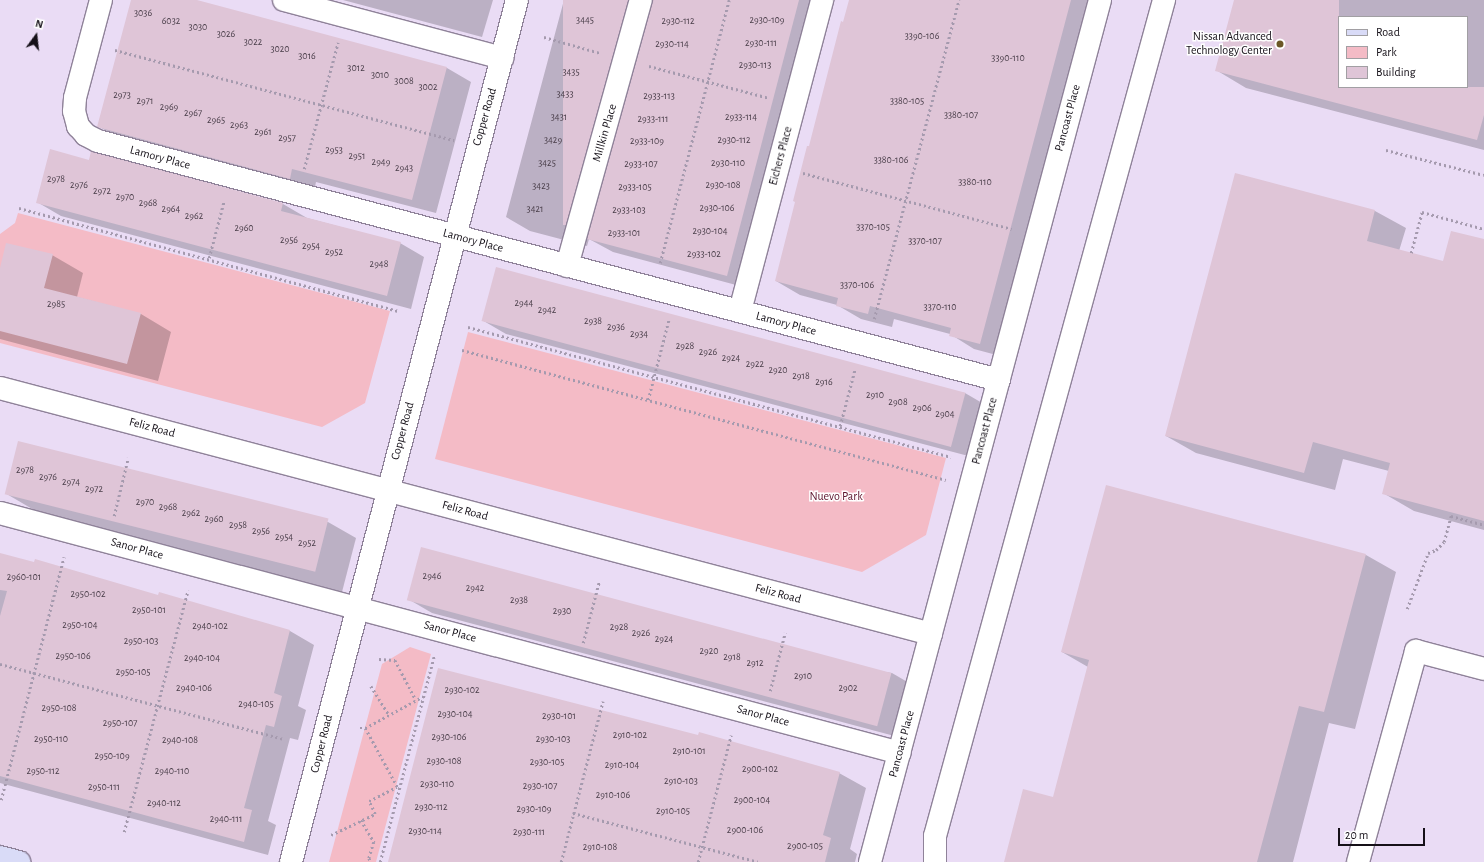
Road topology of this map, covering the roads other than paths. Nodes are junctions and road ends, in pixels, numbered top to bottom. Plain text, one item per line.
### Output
1 (101, 0) edge
2 (284, 0) edge
3 (517, 0) edge
4 (641, 0) edge
5 (822, 0) edge
6 (1100, 0) edge
7 (1164, 0) edge
8 (502, 58) junction
9 (454, 235) junction
10 (567, 266) junction
11 (740, 311) junction
12 (998, 380) junction
13 (0, 388) edge
14 (388, 491) junction
15 (0, 513) edge
16 (357, 607) junction
17 (930, 634) junction
18 (1479, 668) edge
19 (900, 753) junction
20 (0, 857) edge
21 (19, 862) edge
22 (291, 862) edge
23 (870, 862) edge
24 (935, 862) edge
25 (1358, 862) edge

1 - 9 street, Lamory Place
2 - 8 street
3 - 8 street, Copper Road
4 - 10 street, Millkin Place
5 - 11 street, Eichers Place
6 - 12 street, Pancoast Place
7 - 24 street
8 - 9 street, Copper Road
9 - 10 street, Lamory Place
9 - 14 street, Copper Road
10 - 11 street, Lamory Place
11 - 12 street, Lamory Place
12 - 17 street, Pancoast Place
13 - 14 street, Feliz Road
14 - 16 street, Copper Road
14 - 17 street, Feliz Road
15 - 16 street, Sanor Place
16 - 19 street, Sanor Place
16 - 22 street, Copper Road
17 - 19 street, Pancoast Place
18 - 25 street
19 - 23 street, Pancoast Place
20 - 21 main road

